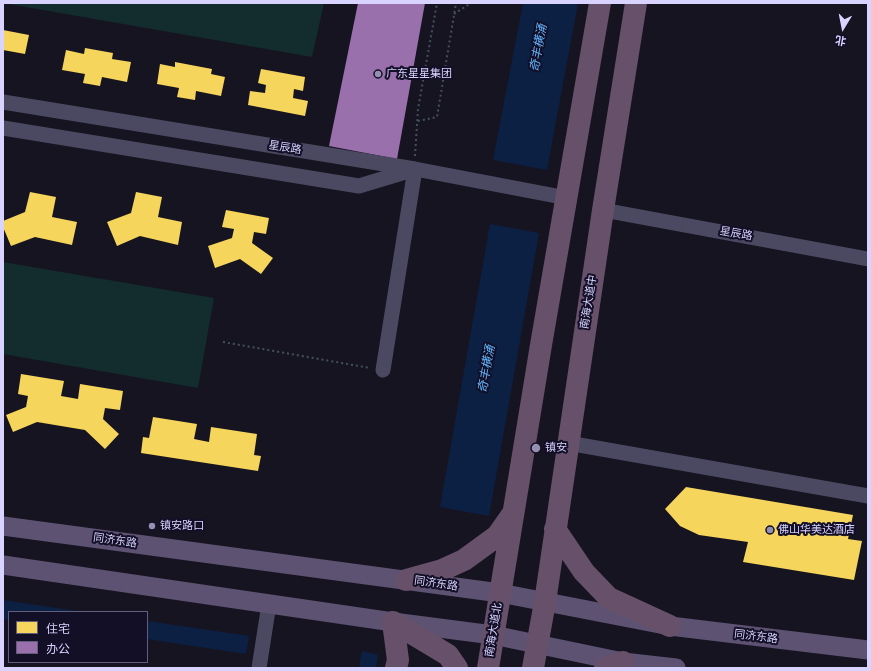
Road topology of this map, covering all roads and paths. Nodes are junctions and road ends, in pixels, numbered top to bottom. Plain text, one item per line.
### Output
1 (437, 3) edge
2 (456, 3) edge
3 (471, 3) edge
4 (600, 3) edge
5 (636, 3) edge
6 (454, 14) junction
7 (3, 102) edge
8 (418, 121) junction
9 (3, 128) edge
10 (415, 169) junction
11 (567, 198) junction
12 (603, 210) junction
13 (868, 259) edge
14 (223, 342) dead end
15 (382, 370) joint
16 (568, 443) junction
17 (868, 496) edge
18 (513, 513) junction
19 (3, 526) edge
20 (555, 529) junction
21 (3, 565) edge
22 (406, 580) junction
23 (500, 593) junction
24 (545, 602) junction
25 (269, 604) junction
26 (392, 622) junction
27 (670, 626) junction
28 (493, 635) junction
29 (537, 645) junction
30 (868, 650) edge
31 (614, 665) edge
32 (259, 668) edge
33 (396, 668) edge
34 (457, 668) edge
35 (488, 668) edge
36 (533, 668) edge
37 (676, 668) edge

1 - 8 path
2 - 6 path
3 - 6 path
4 - 11 highway
5 - 12 highway, 南海大道中
6 - 8 path
7 - 10 street, 星辰路
8 - 10 path
9 - 10 street
10 - 11 street, 星辰路
10 - 15 street
11 - 18 highway
12 - 13 street, 星辰路
12 - 16 highway, 南海大道中
14 - 15 path
16 - 17 street
16 - 20 highway, 南海大道中
18 - 22 highway
18 - 23 highway
19 - 22 main road, 同济东路
20 - 24 highway, 南海大道中
20 - 27 highway
21 - 25 main road
22 - 23 main road, 同济东路
23 - 24 main road, 同济东路
23 - 28 highway, 南海大道北
24 - 27 main road, 同济东路
24 - 29 highway
25 - 26 main road
25 - 32 street
26 - 28 main road
26 - 33 highway
26 - 34 highway
27 - 30 main road, 同济东路
28 - 29 main road
28 - 35 highway, 南海大道北
29 - 31 main road
29 - 36 highway
31 - 37 main road

